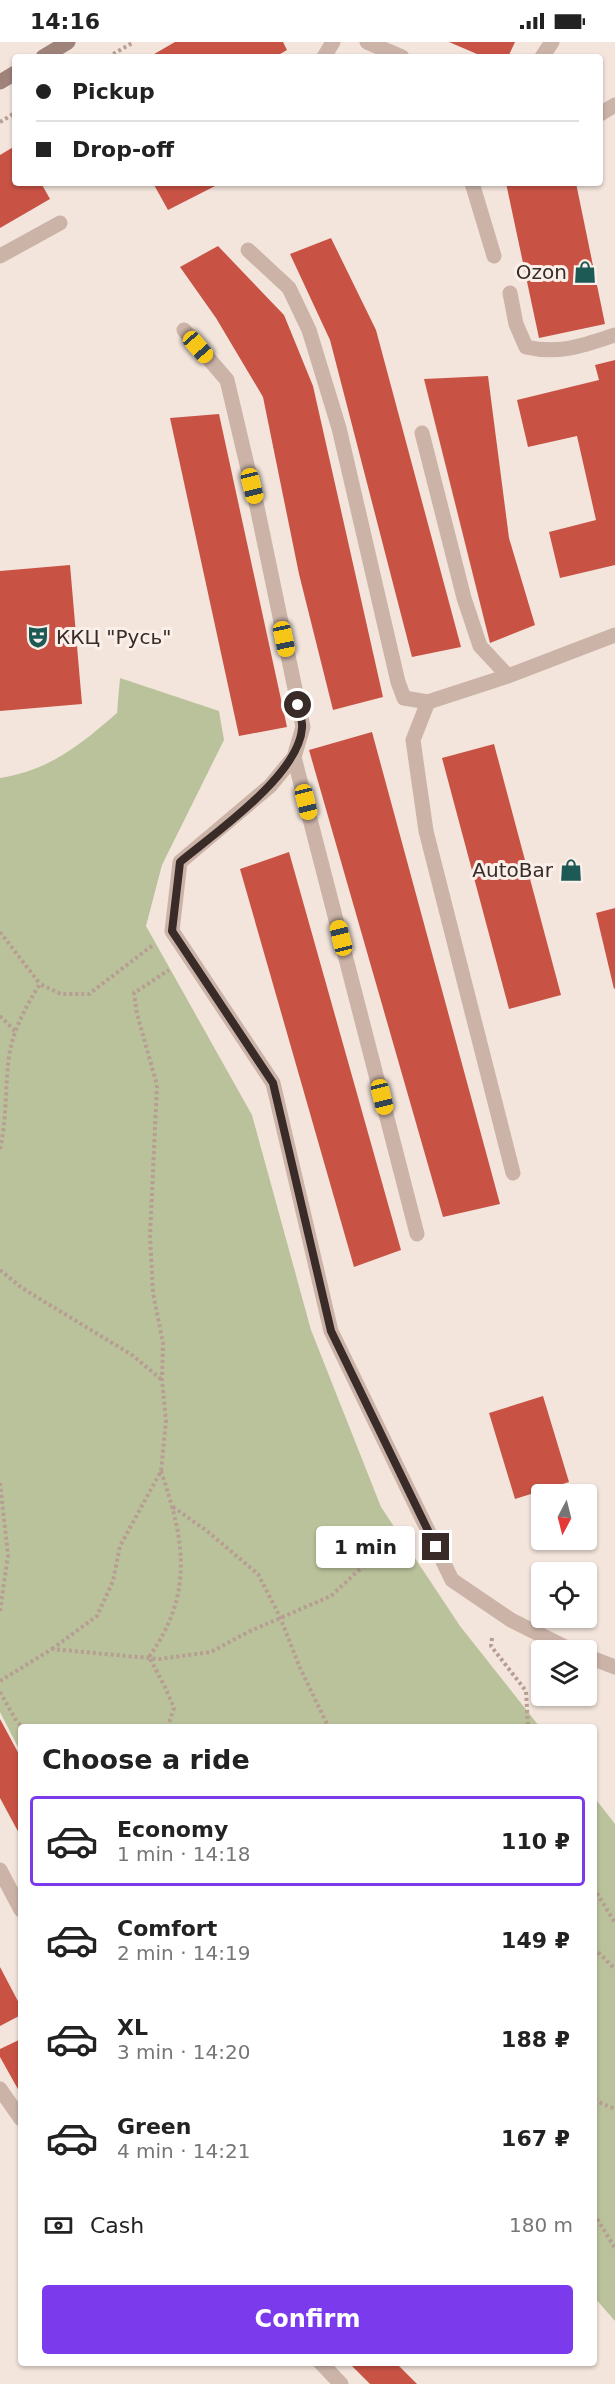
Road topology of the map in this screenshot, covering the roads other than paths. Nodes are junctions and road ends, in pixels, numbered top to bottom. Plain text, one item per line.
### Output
1 (68, 42) edge
2 (367, 42) edge
3 (48, 54) edge
4 (395, 54) edge
5 (473, 186) edge
6 (60, 223) dead end
7 (248, 250) dead end
8 (0, 256) edge
9 (494, 256) dead end
10 (510, 292) dead end
11 (184, 330) dead end
12 (615, 335) edge
13 (422, 432) dead end
14 (615, 635) edge
15 (508, 676) junction
16 (428, 702) junction
17 (294, 757) junction
18 (513, 1173) dead end
19 (417, 1234) dead end
20 (551, 1640) edge
21 (597, 1660) edge
22 (615, 1667) edge
23 (0, 1870) edge
24 (18, 1905) edge
25 (0, 2089) edge
26 (18, 2115) edge
27 (324, 2366) edge
28 (341, 2384) edge

1 - 3 main road
2 - 4 lane
5 - 9 lane
6 - 8 lane
7 - 16 lane
10 - 12 lane
11 - 17 lane
13 - 15 lane
14 - 15 lane
15 - 16 lane
16 - 18 lane
17 - 19 lane
17 - 20 lane
21 - 22 lane
23 - 24 lane
25 - 26 lane
27 - 28 lane

